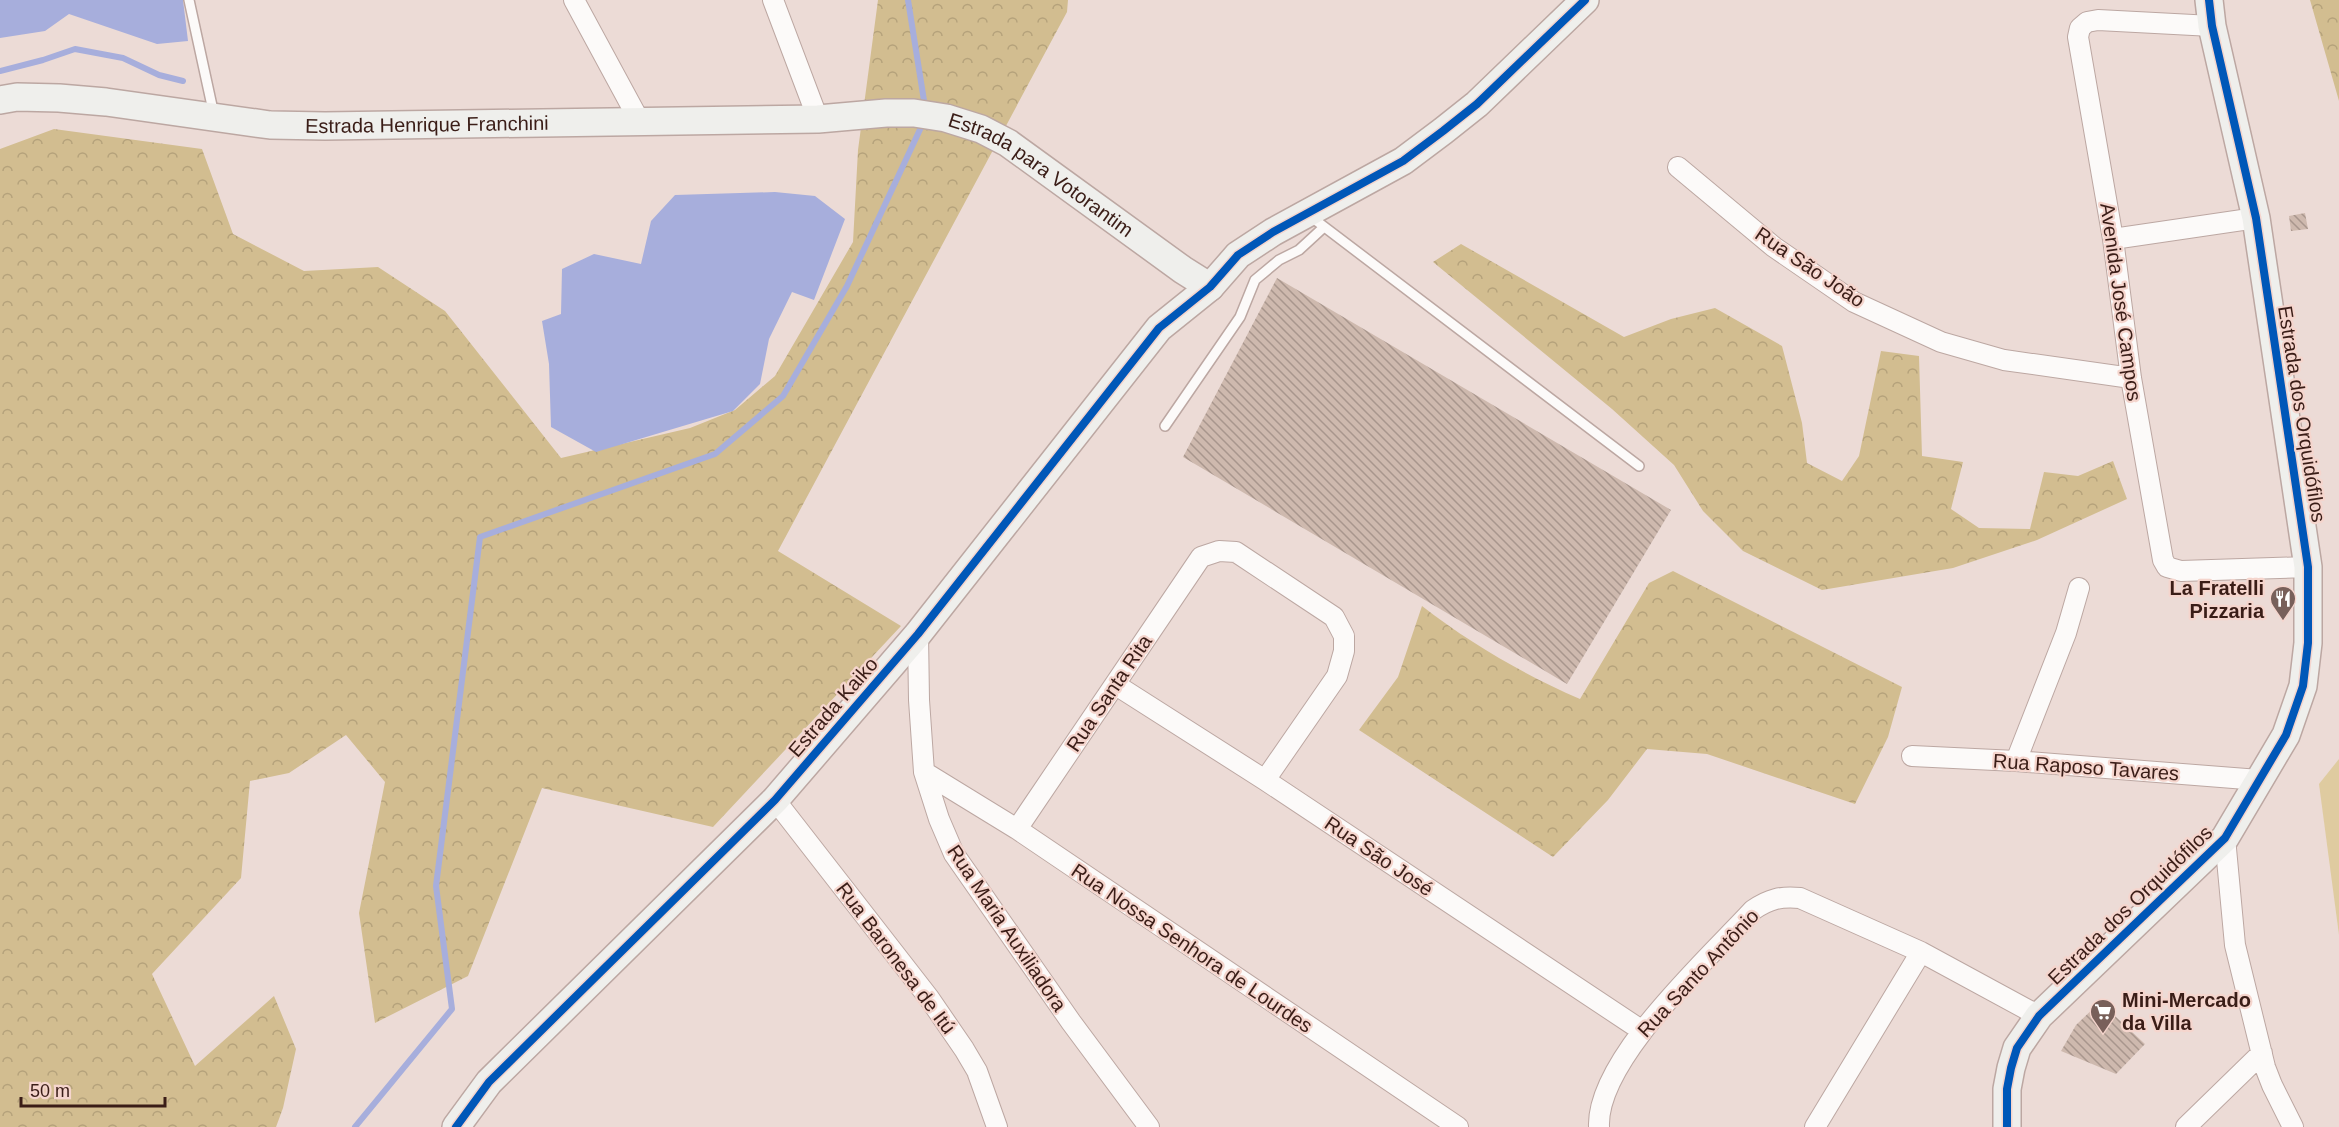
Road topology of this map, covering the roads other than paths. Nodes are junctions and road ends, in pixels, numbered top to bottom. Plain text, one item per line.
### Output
1 (189, 0) edge
2 (574, 0) edge
3 (773, 0) edge
4 (1585, 0) edge
5 (2211, 13) edge
6 (0, 100) edge
7 (854, 117) joint
8 (215, 118) junction
9 (818, 119) junction
10 (640, 122) junction
11 (1678, 167) dead end
12 (2256, 218) junction
13 (1316, 221) junction
14 (2113, 240) junction
15 (1210, 287) junction
16 (2131, 378) junction
17 (1165, 426) dead end
18 (1639, 466) dead end
19 (2308, 567) junction
20 (2079, 588) dead end
21 (918, 634) junction
22 (1116, 685) junction
23 (1912, 756) dead end
24 (2016, 760) junction
25 (924, 772) junction
26 (1265, 780) junction
27 (2259, 780) junction
28 (775, 800) junction
29 (1017, 830) junction
30 (2225, 838) junction
31 (1921, 952) junction
32 (2038, 1016) junction
33 (1641, 1030) junction
34 (2262, 1053) junction
35 (1595, 1123) edge
36 (456, 1127) edge
37 (997, 1127) edge
38 (1149, 1127) edge
39 (1458, 1127) edge
40 (1815, 1127) edge
41 (2007, 1127) edge
42 (2186, 1127) edge
43 (2293, 1127) edge

1 - 8 lane
2 - 10 street
3 - 9 street
4 - 13 street, Estrada Kaiko
5 - 12 street, Estrada dos Orquidófilos
5 - 14 street, Avenida José Campos
6 - 8 street, Estrada Henrique Franchini
7 - 9 street, Estrada Henrique Franchini
7 - 15 street, Estrada para Votorantim
8 - 10 street, Estrada Henrique Franchini
9 - 10 street, Estrada Henrique Franchini
11 - 16 street, Rua São João
12 - 14 street
12 - 19 street, Estrada dos Orquidófilos
13 - 15 street, Estrada Kaiko
13 - 17 lane
13 - 18 lane
14 - 16 street, Avenida José Campos
15 - 21 street, Estrada Kaiko
16 - 19 street, Avenida José Campos
19 - 27 street, Estrada dos Orquidófilos
20 - 24 street
21 - 25 street, Rua Maria Auxiliadora
21 - 28 street, Estrada Kaiko
22 - 26 street, Rua São José
22 - 26 street, Rua Santa Rita
22 - 29 street, Rua Santa Rita
23 - 24 street, Rua Raposo Tavares
24 - 27 street, Rua Raposo Tavares
25 - 29 street, Rua Nossa Senhora de Lourdes
25 - 38 street, Rua Maria Auxiliadora
26 - 33 street, Rua São José
27 - 30 street, Estrada dos Orquidófilos
28 - 36 street, Estrada Kaiko
28 - 37 street, Rua Baronesa de Itú
29 - 39 street, Rua Nossa Senhora de Lourdes
30 - 32 street, Estrada dos Orquidófilos
30 - 34 street
31 - 32 street
31 - 33 street, Rua Santo Antônio
31 - 40 street
32 - 41 street, Estrada dos Orquidófilos
33 - 35 street, Rua Santo Antônio
34 - 42 street
34 - 43 street

